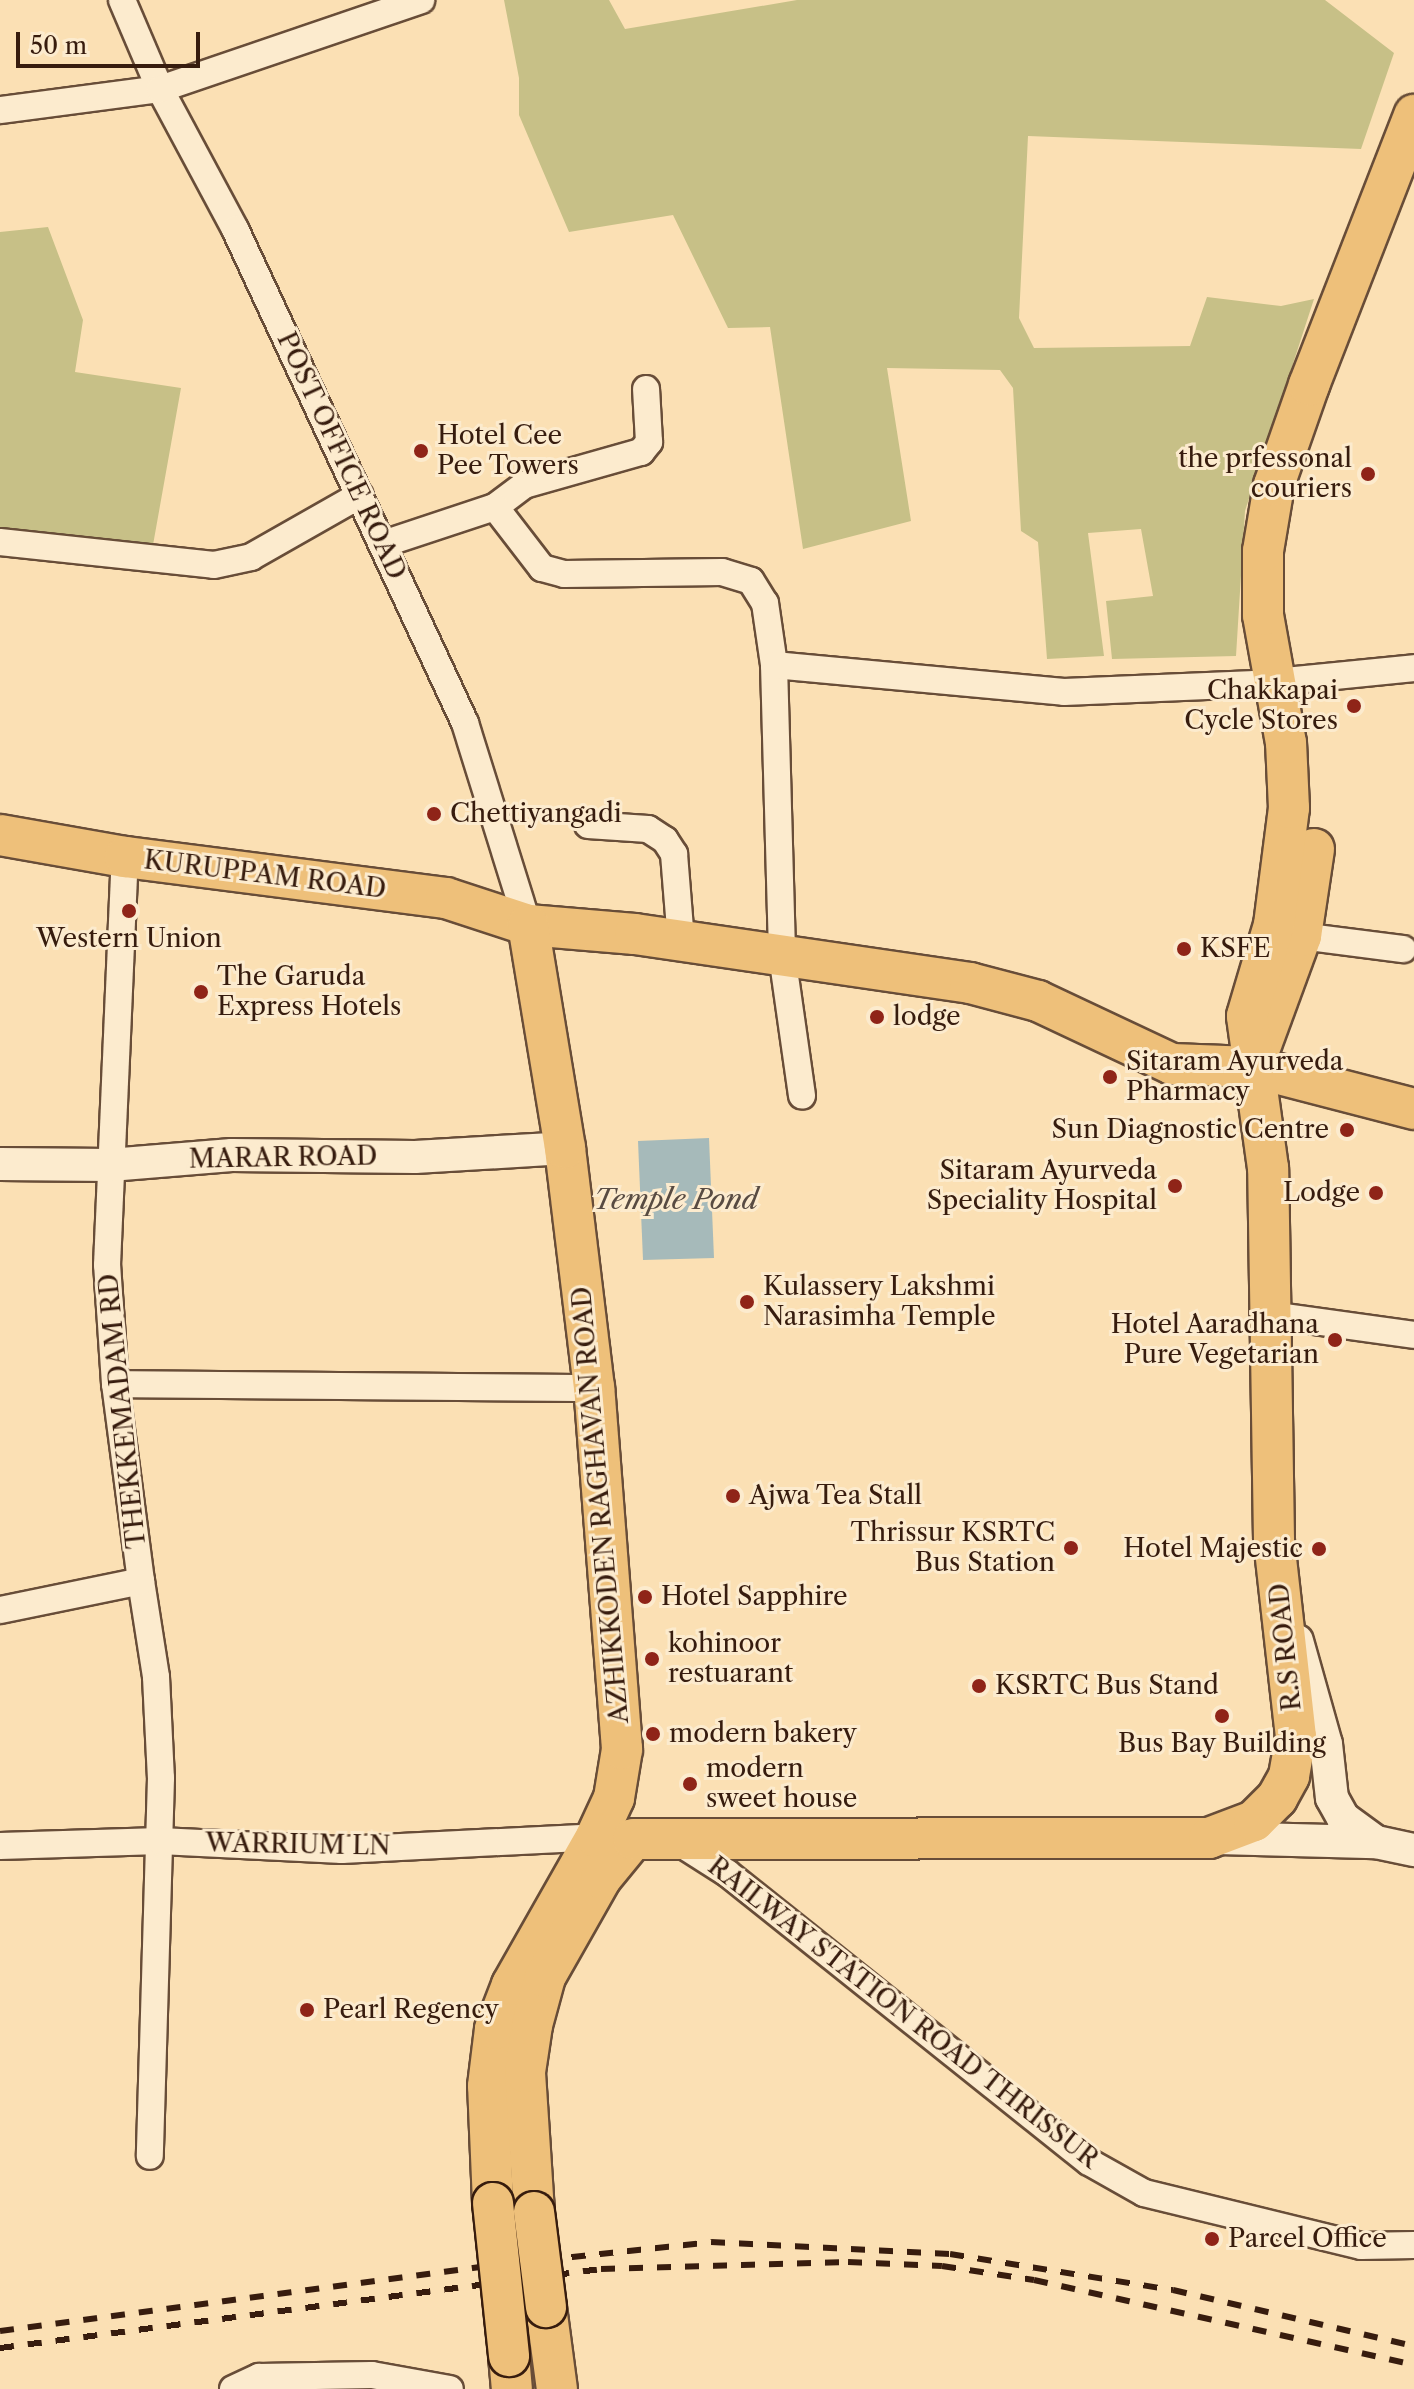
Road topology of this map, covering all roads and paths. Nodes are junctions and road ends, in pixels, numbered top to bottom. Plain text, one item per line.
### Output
1 (122, 0) edge
2 (421, 0) edge
3 (160, 89) junction
4 (0, 110) edge
5 (1414, 115) edge
6 (1414, 184) edge
7 (646, 389) dead end
8 (360, 495) junction
9 (495, 507) junction
10 (0, 542) edge
11 (383, 544) junction
12 (774, 665) junction
13 (1414, 668) edge
14 (1284, 681) junction
15 (588, 825) dead end
16 (0, 835) edge
17 (125, 857) junction
18 (528, 925) junction
19 (1301, 936) junction
20 (681, 941) junction
21 (1403, 949) dead end
22 (782, 955) junction
23 (1252, 1067) junction
24 (802, 1096) dead end
25 (1414, 1109) edge
26 (565, 1148) junction
27 (0, 1164) edge
28 (110, 1165) junction
29 (1270, 1315) junction
30 (1414, 1335) edge
31 (115, 1384) junction
32 (594, 1388) junction
33 (141, 1581) junction
34 (1279, 1584) junction
35 (0, 1610) edge
36 (622, 1749) junction
37 (634, 1838) junction
38 (1209, 1838) junction
39 (160, 1841) junction
40 (1376, 1842) junction
41 (0, 1846) edge
42 (1414, 1850) edge
43 (150, 2156) dead end
44 (1414, 2245) edge
45 (510, 2372) edge
46 (233, 2389) edge
47 (450, 2389) edge
48 (557, 2389) edge

1 - 3 street, POST OFFICE ROAD
2 - 3 street
3 - 4 street
3 - 8 street, POST OFFICE ROAD
5 - 14 main road
6 - 14 main road
7 - 9 street
8 - 10 street
8 - 11 street, POST OFFICE ROAD
9 - 11 street
9 - 12 street
11 - 18 street, POST OFFICE ROAD
12 - 14 street
12 - 22 street
13 - 14 street
14 - 19 main road
14 - 23 main road, R.S ROAD
15 - 20 street
16 - 17 main road, KURUPPAM ROAD
17 - 18 main road, KURUPPAM ROAD
17 - 28 street, THEKKEMADAM RD
18 - 20 main road, KURUPPAM ROAD
18 - 26 main road, AZHIKKODEN RAGHAVAN ROAD
19 - 21 street
19 - 23 main road
20 - 22 main road, KURUPPAM ROAD
22 - 23 main road, KURUPPAM ROAD
22 - 24 street
23 - 25 main road, KURUPPAM ROAD
23 - 29 main road, R.S ROAD
26 - 28 street, MARAR ROAD
26 - 32 main road, AZHIKKODEN RAGHAVAN ROAD
27 - 28 street, MARAR ROAD
28 - 31 street, THEKKEMADAM RD
29 - 30 street
29 - 34 main road, R.S ROAD
31 - 32 street
31 - 33 street, THEKKEMADAM RD
32 - 36 main road, AZHIKKODEN RAGHAVAN ROAD
33 - 35 street, THEKKEMADAM RD
33 - 39 street
34 - 38 main road, R.S ROAD
34 - 40 street
36 - 37 main road, AZHIKKODEN RAGHAVAN ROAD
36 - 37 main road
37 - 38 main road, R.S ROAD
37 - 39 street, WARRIUM LN
37 - 44 street, RAILWAY STATION ROAD THRISSUR
37 - 45 main road, AZHIKKODEN RAGHAVAN ROAD, bridge
37 - 48 main road, bridge
38 - 40 street
39 - 41 street, WARRIUM LN
39 - 43 street
40 - 42 street
46 - 47 street

